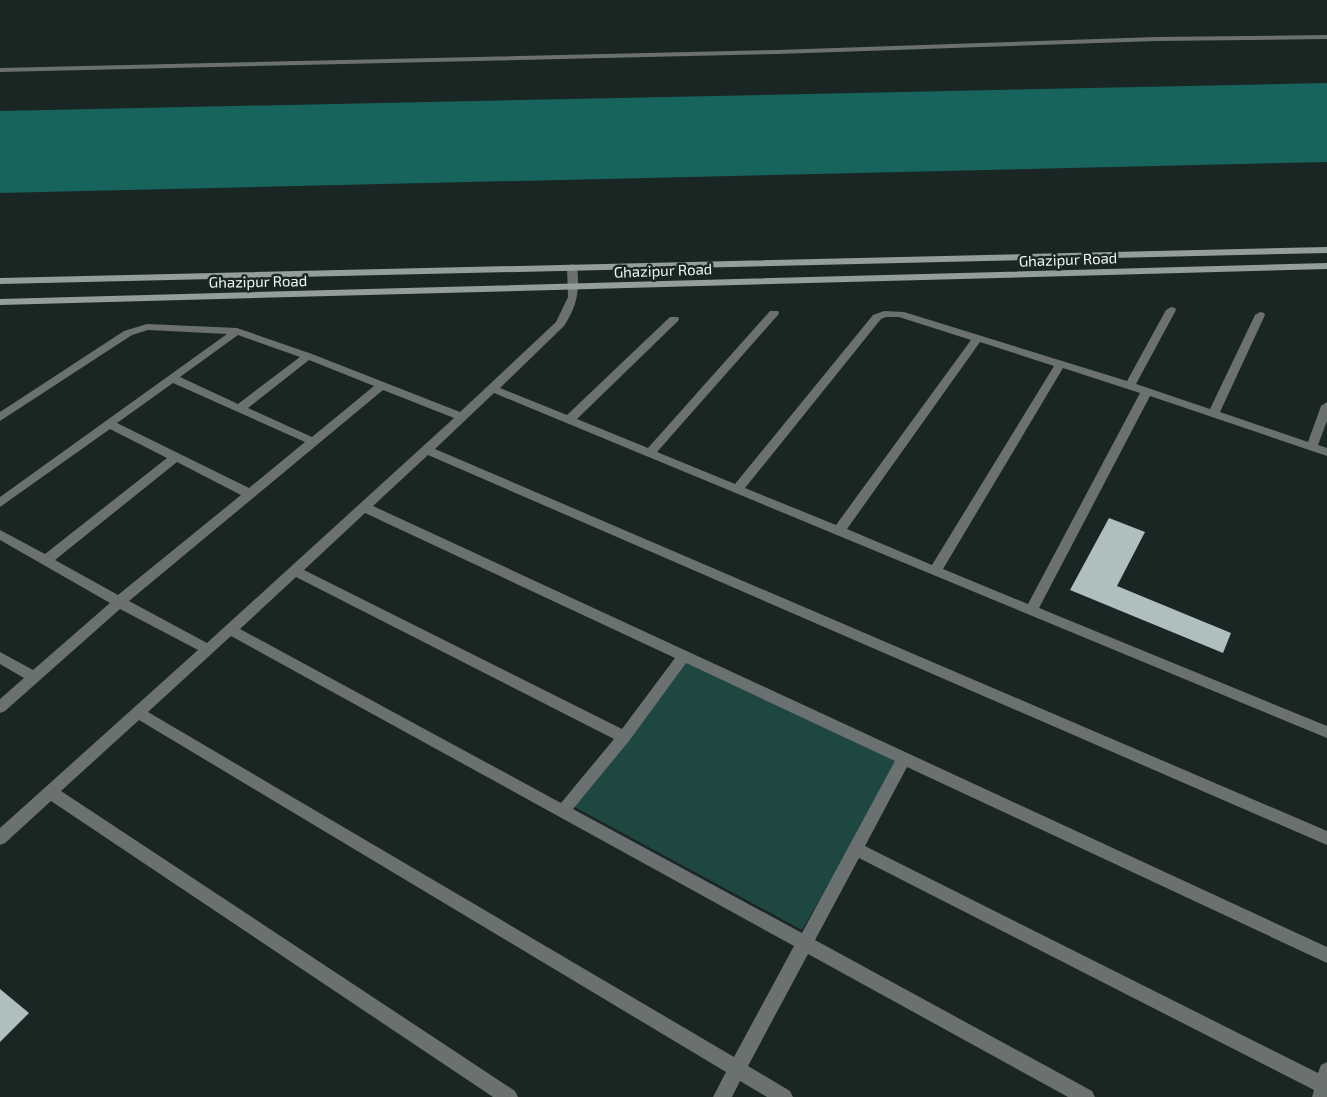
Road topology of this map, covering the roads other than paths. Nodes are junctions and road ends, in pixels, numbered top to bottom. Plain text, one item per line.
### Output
1 (1327, 37) edge
2 (0, 70) edge
3 (1327, 250) edge
4 (1327, 266) edge
5 (572, 267) junction
6 (0, 281) edge
7 (575, 288) junction
8 (0, 302) edge
9 (1171, 310) dead end
10 (774, 313) dead end
11 (1260, 315) dead end
12 (674, 320) dead end
13 (237, 331) junction
14 (978, 337) junction
15 (308, 356) junction
16 (1060, 364) junction
17 (172, 378) junction
18 (382, 385) junction
19 (1130, 386) junction
20 (493, 389) junction
21 (1146, 393) junction
22 (1327, 406) edge
23 (240, 408) junction
24 (1213, 414) junction
25 (0, 417) edge
26 (462, 417) junction
27 (568, 421) junction
28 (109, 424) junction
29 (314, 442) junction
30 (1312, 447) junction
31 (428, 450) junction
32 (1327, 452) edge
33 (649, 454) junction
34 (176, 458) junction
35 (737, 489) junction
36 (250, 494) junction
37 (0, 503) edge
38 (363, 506) junction
39 (839, 531) junction
40 (0, 534) edge
41 (46, 560) junction
42 (295, 571) junction
43 (935, 571) junction
44 (119, 602) junction
45 (1031, 610) junction
46 (229, 629) junction
47 (207, 649) junction
48 (684, 656) junction
49 (0, 657) edge
50 (35, 678) junction
51 (0, 708) edge
52 (138, 713) junction
53 (1327, 732) edge
54 (624, 737) junction
55 (904, 758) junction
56 (50, 792) junction
57 (563, 811) junction
58 (0, 838) edge
59 (1327, 838) edge
60 (855, 850) junction
61 (804, 943) junction
62 (1327, 955) edge
63 (737, 1069) junction
64 (1325, 1085) edge
65 (509, 1097) edge
66 (722, 1097) edge
67 (784, 1097) edge
68 (1086, 1097) edge

1 - 2 street
3 - 5 main road, Ghazipur Road
4 - 7 main road, Ghazipur Road
5 - 6 main road, Ghazipur Road
5 - 7 street
7 - 8 main road, Ghazipur Road
7 - 20 street
9 - 19 street
10 - 33 street
11 - 24 street
12 - 27 street
13 - 15 street
13 - 17 street
13 - 25 street
14 - 16 street
14 - 35 street
14 - 39 street
15 - 18 street
15 - 23 street
16 - 19 street
16 - 43 street
17 - 23 street
17 - 28 street
18 - 26 street
18 - 29 street
19 - 21 street
20 - 26 street
20 - 27 street
21 - 24 street
21 - 45 street
22 - 30 street
23 - 29 street
24 - 30 street
26 - 31 street
27 - 33 street
28 - 34 street
28 - 37 street
29 - 36 street
30 - 32 street
31 - 38 street
31 - 59 street
33 - 35 street
34 - 36 street
34 - 41 street
35 - 39 street
36 - 44 street
38 - 42 street
38 - 48 street
39 - 43 street
40 - 41 street
41 - 44 street
42 - 46 street
42 - 54 street
43 - 45 street
44 - 47 street
44 - 50 street
45 - 53 street
46 - 47 street
46 - 57 street
47 - 52 street
48 - 54 street
48 - 55 street
49 - 50 street
50 - 51 street
52 - 56 street
52 - 63 street
54 - 57 street
55 - 60 street
55 - 62 street
56 - 58 street
56 - 65 street
57 - 61 street
60 - 61 street
60 - 64 street
61 - 63 street
61 - 68 street
63 - 66 street
63 - 67 street

